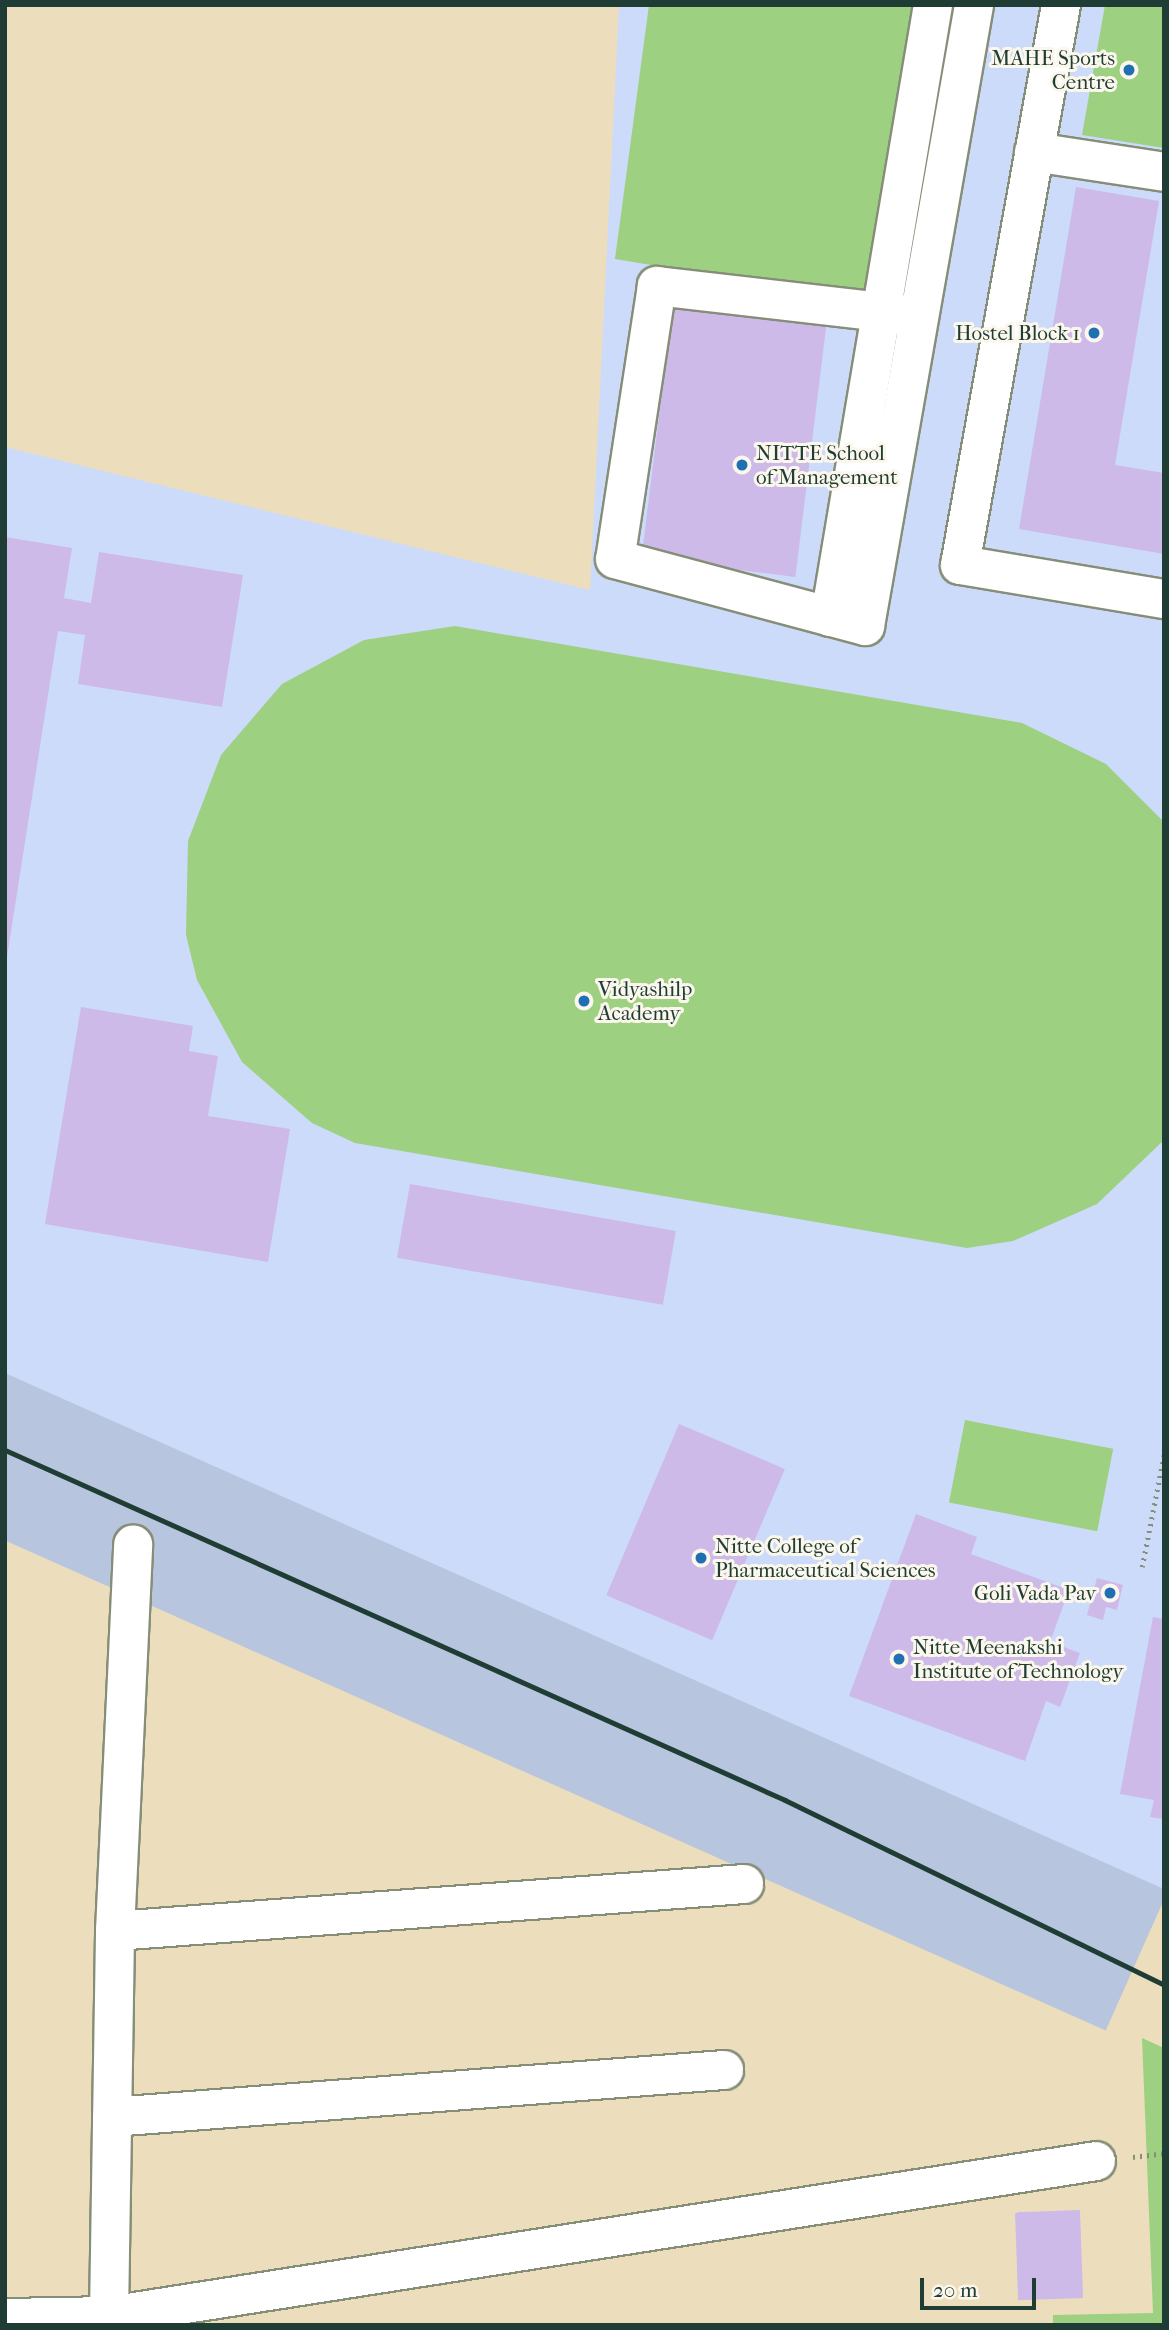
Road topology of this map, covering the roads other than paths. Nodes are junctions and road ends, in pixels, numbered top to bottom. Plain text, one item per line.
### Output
1 (933, 5) edge
2 (974, 5) edge
3 (1061, 5) edge
4 (1034, 152) junction
5 (1164, 172) edge
6 (899, 314) junction
7 (1164, 599) edge
8 (133, 1544) dead end
9 (744, 1884) dead end
10 (115, 1931) junction
11 (724, 2070) dead end
12 (112, 2118) junction
13 (1096, 2161) dead end
14 (109, 2316) junction
15 (5, 2318) edge

1 - 6 street
2 - 6 street
3 - 4 street
4 - 5 street
4 - 7 street
6 - 6 street
8 - 10 street
9 - 10 street
10 - 12 street
11 - 12 street
12 - 14 street
13 - 14 street
14 - 15 street

